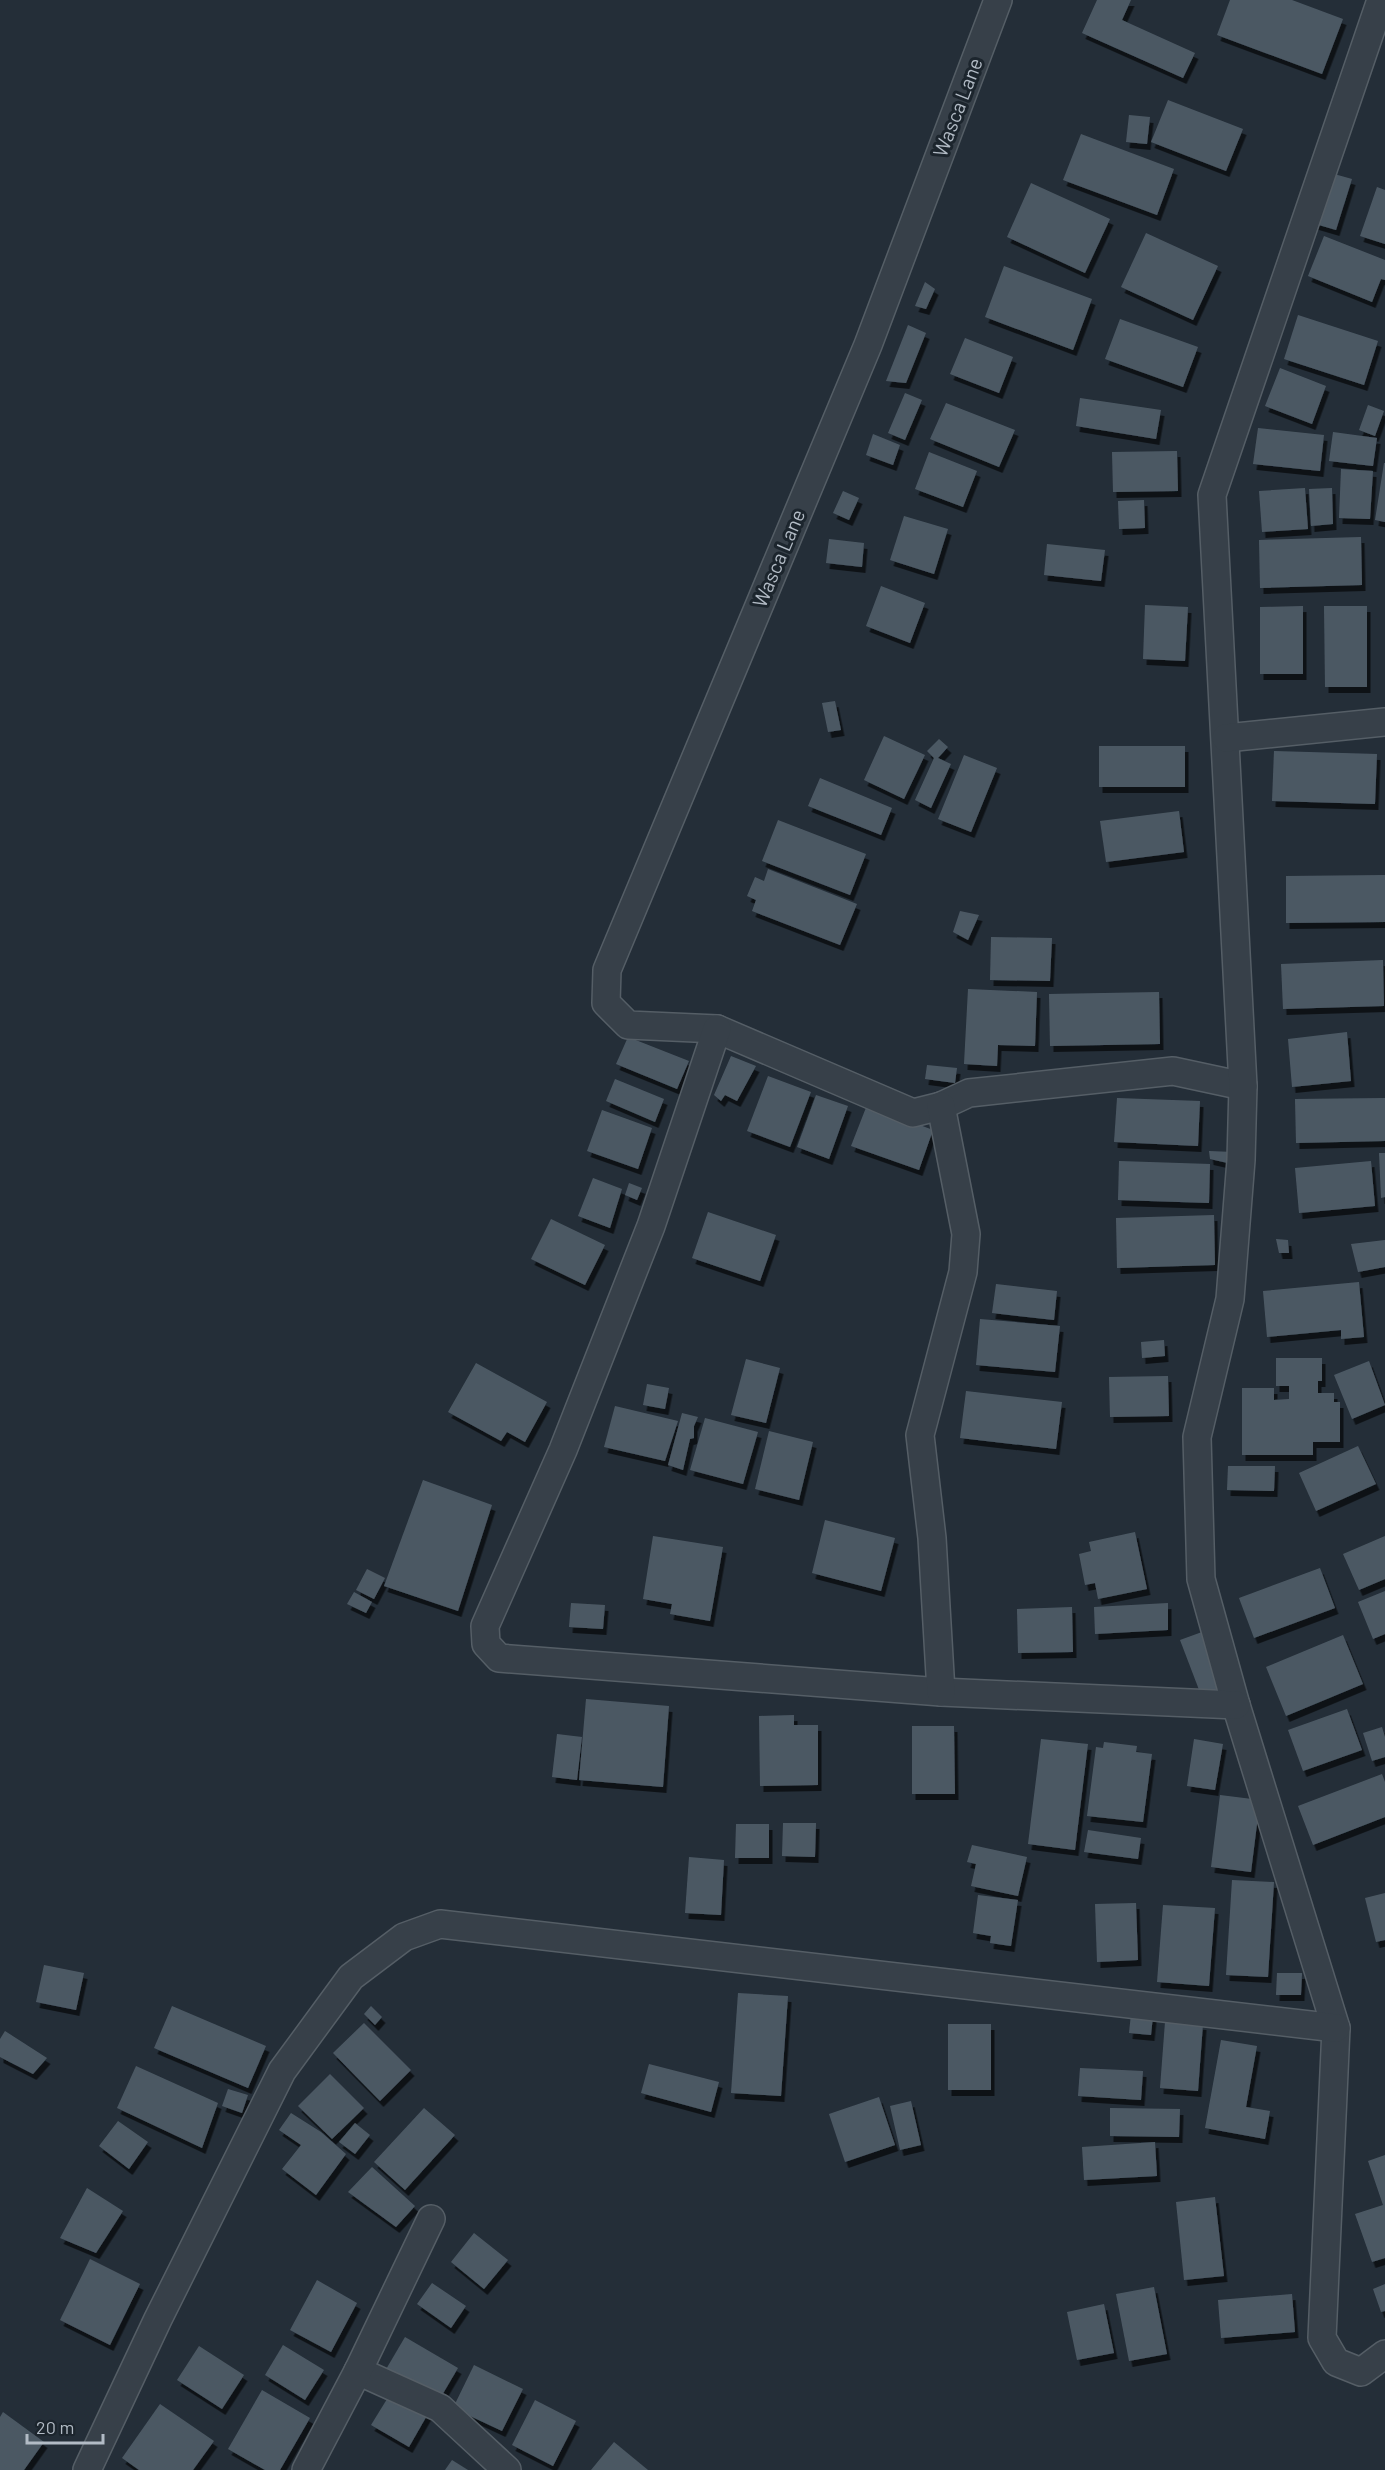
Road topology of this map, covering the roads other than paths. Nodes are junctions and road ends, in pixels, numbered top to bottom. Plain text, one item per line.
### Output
1 (998, 0) edge
2 (1381, 0) edge
3 (1385, 722) edge
4 (1226, 738) junction
5 (717, 1029) junction
6 (1243, 1086) junction
7 (941, 1106) junction
8 (941, 1692) junction
9 (1236, 1705) junction
10 (1336, 2028) junction
11 (431, 2220) dead end
12 (1385, 2354) edge
13 (358, 2371) junction
14 (87, 2470) edge
15 (306, 2470) edge
16 (507, 2470) edge

1 - 5 street, Wasca Lane
2 - 4 street
3 - 4 street
4 - 6 street
5 - 7 street
5 - 8 street
6 - 7 street
6 - 9 street
7 - 8 street
8 - 9 street
9 - 10 street
10 - 12 street
10 - 14 street
11 - 13 street
13 - 15 street
13 - 16 street

